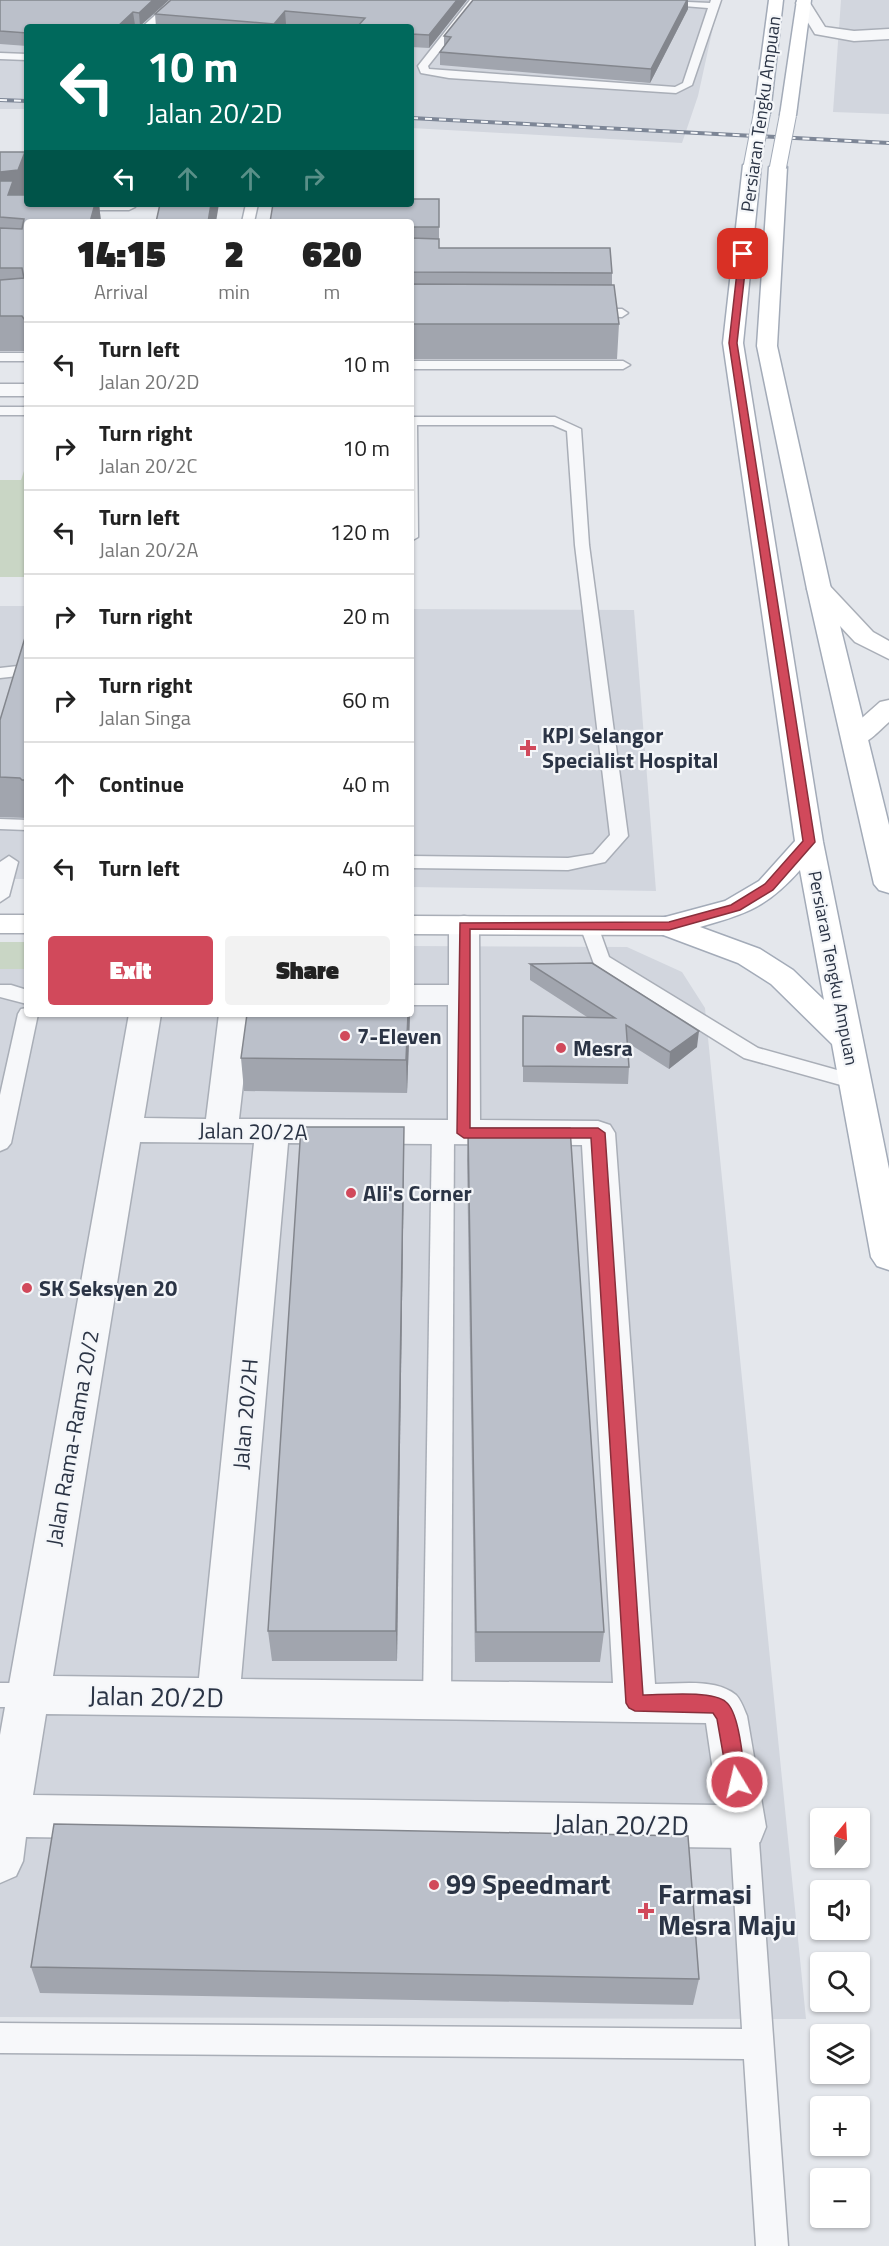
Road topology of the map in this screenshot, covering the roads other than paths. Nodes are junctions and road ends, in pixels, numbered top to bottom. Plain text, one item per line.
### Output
1 (177, 0) edge
2 (475, 0) edge
3 (647, 0) edge
4 (777, 0) edge
5 (803, 2) edge
6 (716, 3) edge
7 (150, 24) edge
8 (889, 34) edge
9 (0, 56) edge
10 (24, 57) edge
11 (765, 166) junction
12 (575, 313) edge
13 (622, 313) dead end
14 (0, 357) edge
15 (24, 357) edge
16 (414, 365) edge
17 (623, 365) dead end
18 (0, 390) edge
19 (24, 390) edge
20 (0, 411) edge
21 (24, 411) edge
22 (414, 421) edge
23 (819, 589) junction
24 (889, 651) edge
25 (24, 670) edge
26 (0, 673) edge
27 (889, 708) edge
28 (855, 738) junction
29 (0, 824) edge
30 (24, 825) edge
31 (809, 842) junction
32 (12, 862) edge
33 (414, 862) edge
34 (889, 884) edge
35 (0, 896) edge
36 (0, 924) edge
37 (24, 924) edge
38 (414, 925) edge
39 (464, 925) junction
40 (589, 926) junction
41 (669, 926) junction
42 (0, 991) edge
43 (414, 995) edge
44 (24, 996) edge
45 (464, 996) junction
46 (27, 1017) edge
47 (144, 1017) edge
48 (235, 1017) edge
49 (846, 1039) junction
50 (855, 1082) junction
51 (125, 1130) junction
52 (221, 1131) junction
53 (272, 1131) junction
54 (453, 1132) junction
55 (0, 1143) edge
56 (889, 1257) edge
57 (14, 1695) edge
58 (218, 1698) junction
59 (437, 1701) junction
60 (635, 1703) junction
61 (8, 1816) junction
62 (744, 1827) junction
63 (0, 1861) edge
64 (0, 2038) edge
65 (758, 2044) junction
66 (772, 2246) edge

1 - 7 lane
2 - 6 lane
3 - 6 lane
4 - 11 main road, Persiaran Tengku Ampuan, bridge
5 - 8 street
5 - 11 main road, Persiaran Tengku Ampuan, bridge
9 - 10 lane
11 - 23 main road, Persiaran Tengku Ampuan
11 - 31 main road, Persiaran Tengku Ampuan
12 - 13 lane
14 - 15 lane
16 - 17 lane
18 - 19 street
20 - 21 lane
22 - 33 lane
23 - 24 main road
23 - 28 main road, Persiaran Tengku Ampuan
25 - 26 lane
27 - 28 main road
28 - 34 main road, Persiaran Tengku Ampuan
29 - 30 lane
31 - 41 main road
31 - 49 main road, Persiaran Tengku Ampuan
32 - 35 lane
36 - 37 main road
38 - 39 main road
39 - 40 main road
39 - 45 street
40 - 41 main road
40 - 50 lane
41 - 49 main road
42 - 44 lane
43 - 45 street
45 - 54 street
46 - 55 lane
47 - 51 street, Jalan Rama-Rama 20/2
48 - 52 street
49 - 50 main road, Persiaran Tengku Ampuan
50 - 56 main road, Persiaran Tengku Ampuan
51 - 52 street, Jalan 20/2A
51 - 57 street, Jalan Rama-Rama 20/2
52 - 53 street, Jalan 20/2A
53 - 54 street, Jalan 20/2A
53 - 58 street, Jalan 20/2H
54 - 59 lane
54 - 60 street, Jalan 20/2A
57 - 58 street, Jalan 20/2D
57 - 61 street, Jalan Rama-Rama 20/2
58 - 59 street, Jalan 20/2D
59 - 60 street, Jalan 20/2D
60 - 62 street, Jalan 20/2D
61 - 62 street, Jalan 20/2D
61 - 63 street, Jalan Rama-Rama 20/2
62 - 65 lane
64 - 65 lane
65 - 66 lane

